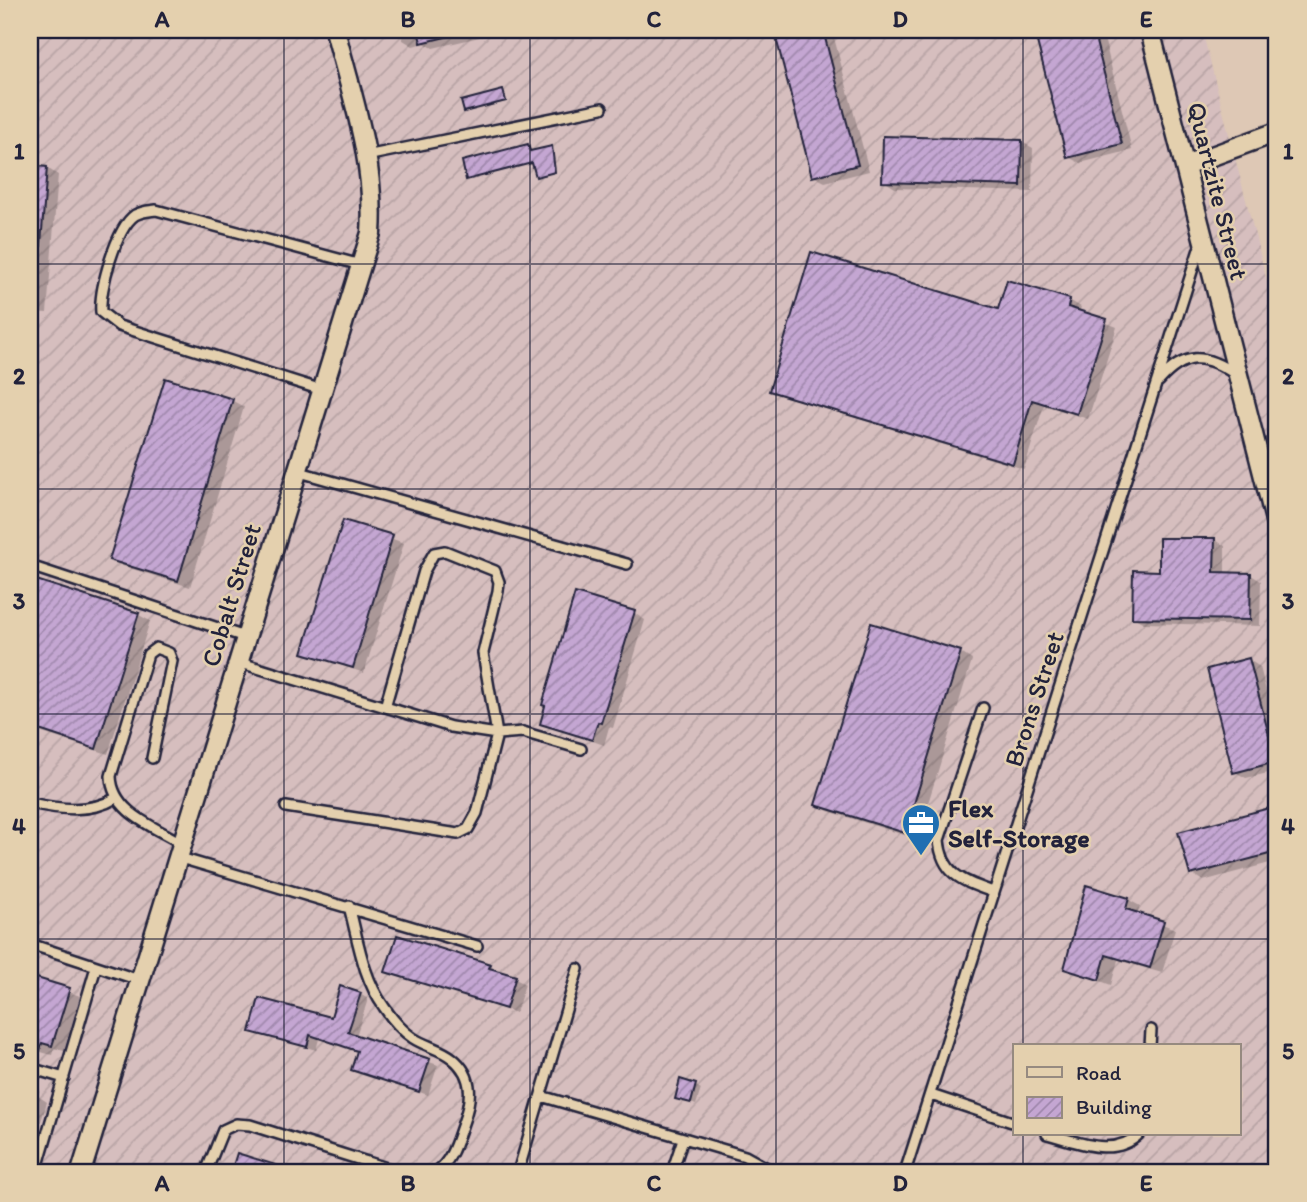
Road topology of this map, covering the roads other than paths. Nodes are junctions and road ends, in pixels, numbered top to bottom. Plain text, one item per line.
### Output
1 (335, 30) edge
2 (1150, 30) edge
3 (602, 108) dead end
4 (1277, 132) edge
5 (366, 156) junction
6 (1185, 166) junction
7 (1202, 238) junction
8 (362, 265) junction
9 (1238, 376) junction
10 (1156, 384) junction
11 (322, 390) junction
12 (296, 471) junction
13 (1277, 528) edge
14 (628, 564) dead end
15 (30, 566) edge
16 (245, 637) junction
17 (238, 662) junction
18 (385, 707) junction
19 (983, 708) dead end
20 (497, 734) junction
21 (581, 749) dead end
22 (152, 758) dead end
23 (116, 798) junction
24 (30, 803) edge
25 (286, 807) dead end
26 (179, 850) junction
27 (993, 892) junction
28 (349, 906) junction
29 (30, 944) edge
30 (477, 946) dead end
31 (96, 967) junction
32 (578, 969) dead end
33 (139, 980) junction
34 (1151, 1030) dead end
35 (1150, 1044) edge
36 (30, 1068) edge
37 (64, 1078) junction
38 (931, 1095) junction
39 (541, 1096) junction
40 (1013, 1122) edge
41 (1055, 1136) edge
42 (1137, 1136) edge
43 (682, 1139) junction
44 (36, 1172) edge
45 (81, 1172) edge
46 (206, 1172) edge
47 (399, 1172) edge
48 (436, 1172) edge
49 (517, 1172) edge
50 (672, 1172) edge
51 (774, 1172) edge
52 (905, 1172) edge

1 - 5 street, Cobalt Street
2 - 6 street, Quartzite Street
3 - 5 lane
4 - 6 street
5 - 8 street, Cobalt Street
6 - 7 street, Quartzite Street
7 - 9 street, Quartzite Street
7 - 10 lane, Brons Street
8 - 11 street, Cobalt Street
8 - 11 lane
9 - 10 lane
9 - 13 street, Quartzite Street
10 - 27 lane, Brons Street
11 - 12 street, Cobalt Street
12 - 14 lane
12 - 16 street, Cobalt Street
15 - 16 lane
16 - 17 street, Cobalt Street
17 - 18 lane
17 - 26 street, Cobalt Street
18 - 20 lane
18 - 20 lane
19 - 27 lane
20 - 21 lane
20 - 25 lane
22 - 23 lane
23 - 24 lane
23 - 26 lane
26 - 28 lane
26 - 33 street, Cobalt Street
27 - 38 lane, Brons Street
28 - 30 lane
28 - 48 lane
29 - 31 lane
31 - 33 lane
31 - 37 lane
32 - 39 lane
33 - 45 street, Cobalt Street
34 - 35 lane
36 - 37 lane
37 - 44 lane
38 - 40 lane
38 - 52 lane, Brons Street
39 - 43 lane
39 - 49 lane
41 - 42 lane
43 - 50 lane
43 - 51 lane
46 - 47 lane

